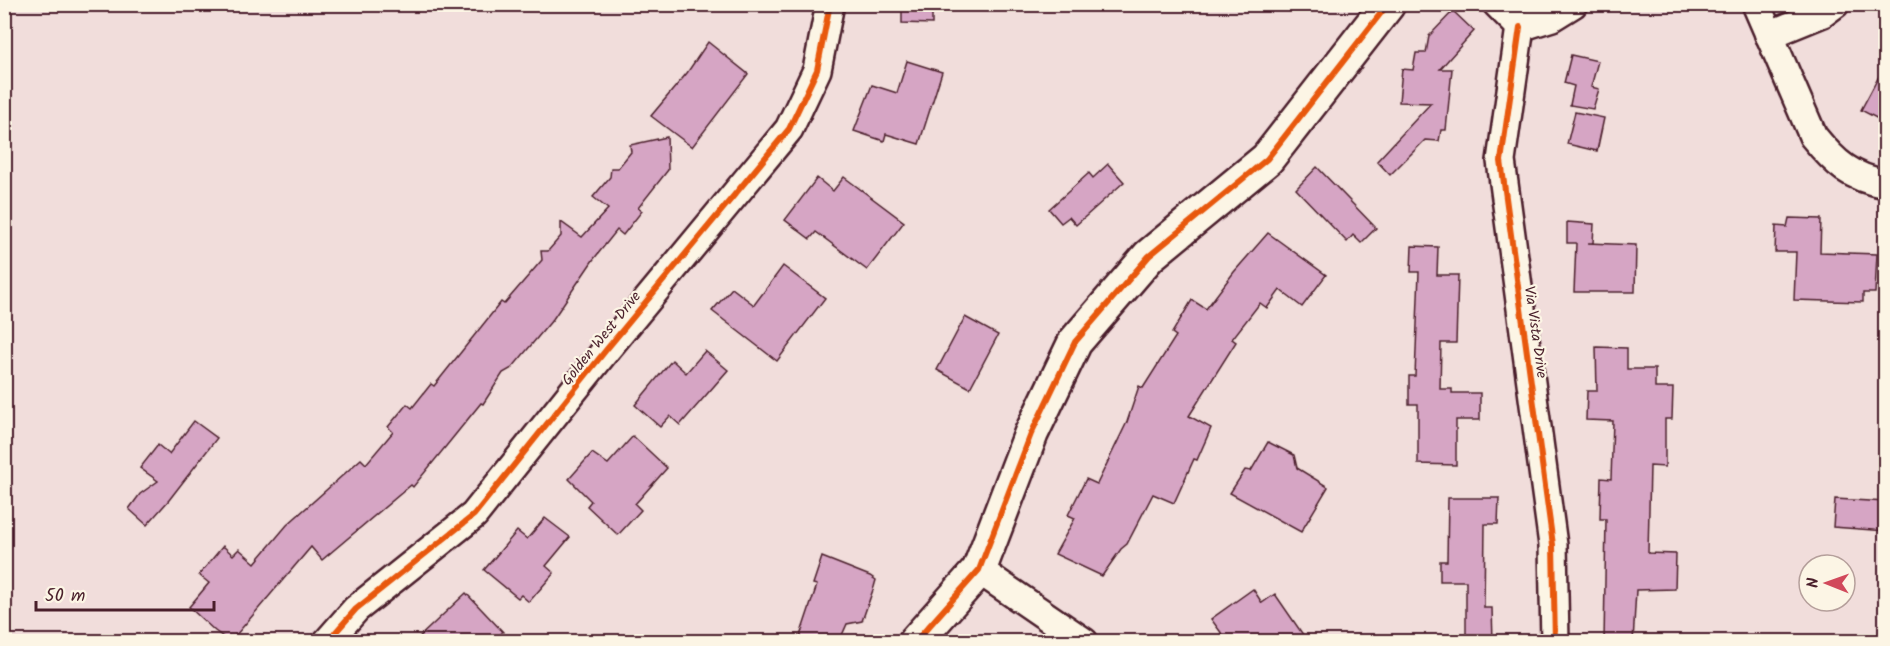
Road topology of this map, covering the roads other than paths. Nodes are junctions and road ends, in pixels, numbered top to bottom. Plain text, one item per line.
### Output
1 (830, 4) edge
2 (1388, 4) edge
3 (1497, 4) edge
4 (1574, 4) edge
5 (1756, 4) edge
6 (1835, 4) edge
7 (1520, 27) junction
8 (1769, 35) junction
9 (1886, 184) edge
10 (979, 570) junction
11 (327, 642) edge
12 (915, 642) edge
13 (1084, 642) edge
14 (1555, 642) edge

1 - 11 street, Golden West Drive
2 - 10 street
3 - 7 street
4 - 7 street
5 - 8 street
6 - 8 street
7 - 14 street, Via Vista Drive
8 - 9 street
10 - 12 street
10 - 13 street

